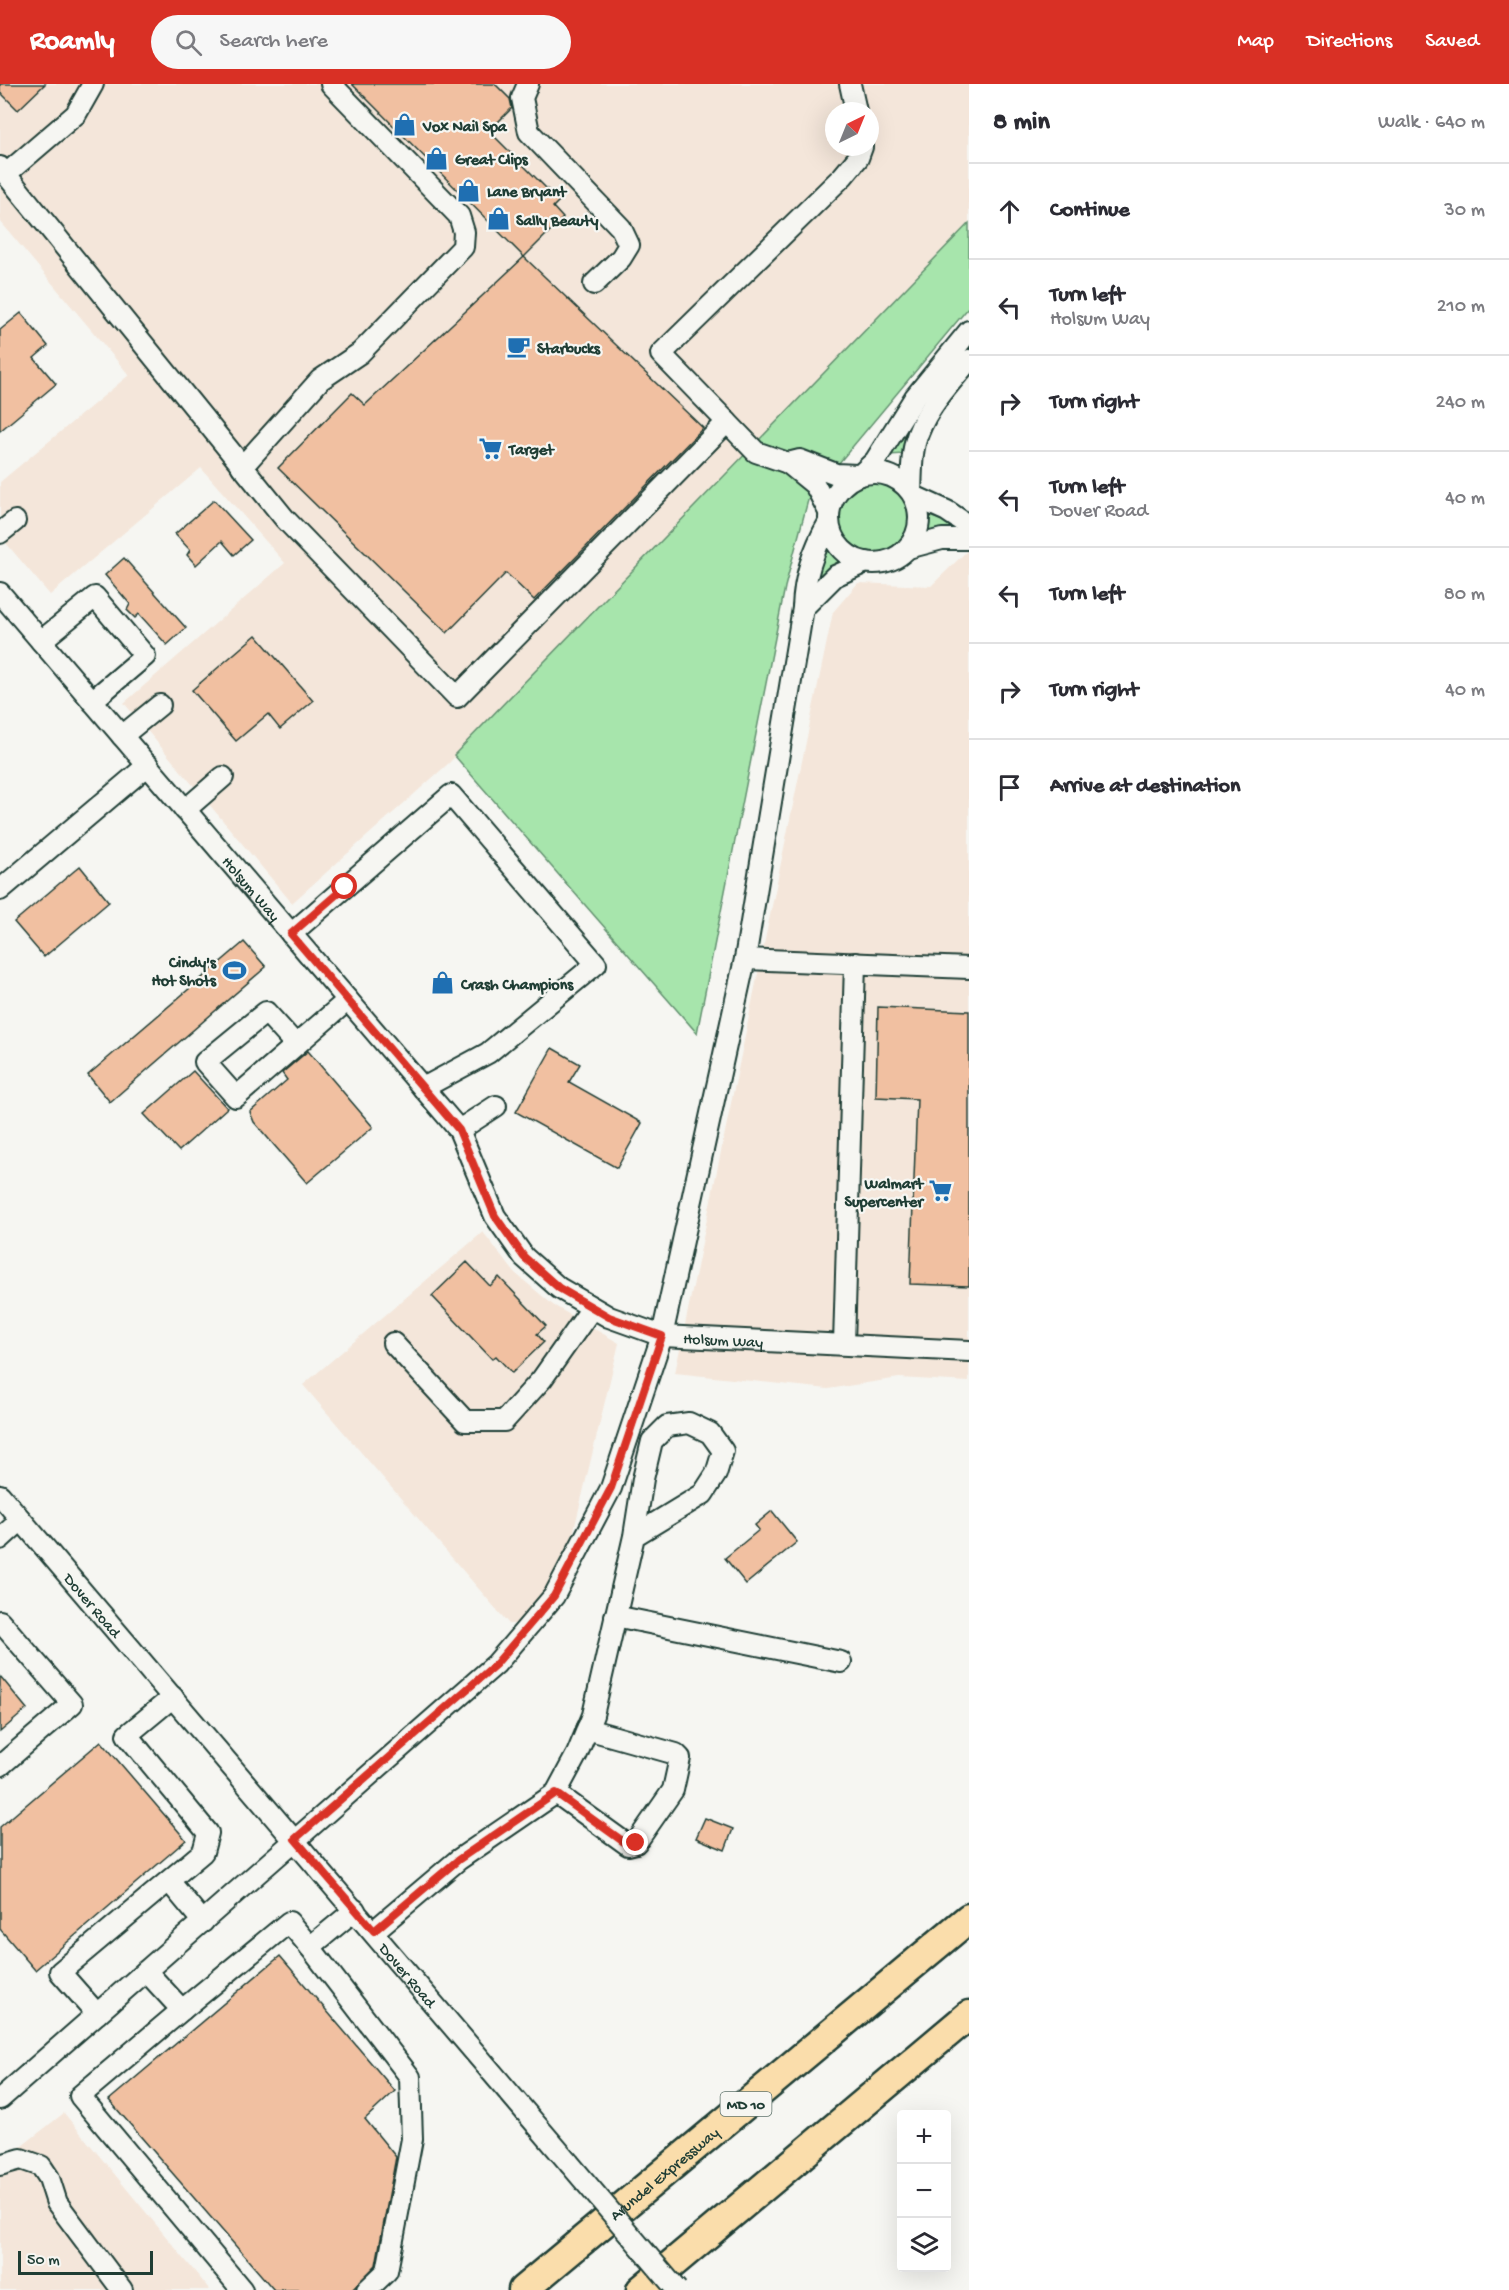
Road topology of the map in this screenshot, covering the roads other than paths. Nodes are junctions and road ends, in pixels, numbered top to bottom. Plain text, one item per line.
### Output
1 (93, 84) edge
2 (331, 84) edge
3 (528, 84) edge
4 (850, 84) edge
5 (854, 102) edge
6 (859, 156) edge
7 (3, 170) edge
8 (594, 284) dead end
9 (969, 331) edge
10 (969, 360) edge
11 (727, 422) junction
12 (788, 464) junction
13 (242, 467) junction
14 (859, 475) junction
15 (912, 493) junction
16 (829, 517) junction
17 (969, 526) edge
18 (969, 539) edge
19 (908, 548) junction
20 (866, 562) junction
21 (0, 593) edge
22 (803, 608) junction
23 (41, 641) junction
24 (92, 701) junction
25 (160, 705) dead end
26 (122, 736) junction
27 (148, 765) junction
28 (223, 777) dead end
29 (185, 810) junction
30 (0, 890) edge
31 (291, 934) junction
32 (745, 959) junction
33 (855, 963) junction
34 (969, 968) edge
35 (348, 1000) junction
36 (295, 1044) junction
37 (423, 1088) junction
38 (496, 1106) dead end
39 (459, 1130) junction
40 (592, 1308) junction
41 (662, 1336) junction
42 (393, 1343) dead end
43 (844, 1344) junction
44 (969, 1351) edge
45 (0, 1495) edge
46 (21, 1520) junction
47 (634, 1536) junction
48 (0, 1539) edge
49 (615, 1616) junction
50 (0, 1621) edge
51 (841, 1662) dead end
52 (173, 1697) junction
53 (587, 1730) junction
54 (0, 1766) edge
55 (556, 1793) junction
56 (295, 1839) junction
57 (169, 1881) junction
58 (355, 1910) junction
59 (969, 1918) edge
60 (203, 1922) junction
61 (374, 1931) junction
62 (310, 1947) junction
63 (147, 1971) junction
64 (182, 2010) junction
65 (97, 2014) junction
66 (969, 2016) edge
67 (0, 2099) edge
68 (0, 2165) edge
69 (122, 2290) edge
70 (242, 2290) edge
71 (367, 2290) edge
72 (523, 2290) edge
73 (641, 2290) edge
74 (676, 2290) edge

1 - 7 street
2 - 13 street
3 - 8 street
4 - 5 street
6 - 11 street
7 - 13 street
9 - 14 street
10 - 15 street
11 - 12 street
11 - 13 street
12 - 14 street
12 - 16 street
14 - 15 street
14 - 16 street
15 - 17 street
15 - 19 street
16 - 20 street
16 - 22 street
18 - 19 street
19 - 20 street
20 - 22 street
21 - 23 street, Holsum Way
22 - 32 street
23 - 24 street, Holsum Way
23 - 24 street
24 - 26 street, Holsum Way
25 - 26 street
26 - 27 street, Holsum Way
27 - 29 street, Holsum Way
27 - 30 street
28 - 29 street
29 - 31 street, Holsum Way
31 - 35 street, Holsum Way
31 - 37 street
32 - 33 street
32 - 41 street
33 - 34 street
33 - 43 street
35 - 36 street
35 - 37 street, Holsum Way
36 - 36 street
37 - 39 street, Holsum Way
38 - 39 street
39 - 40 street, Holsum Way
40 - 41 street, Holsum Way
40 - 42 street
41 - 43 street, Holsum Way
41 - 56 street
43 - 44 street, Holsum Way
45 - 46 street, Dover Road
46 - 48 street
46 - 52 street, Dover Road
47 - 47 street
47 - 49 street
49 - 51 street
49 - 53 street
50 - 54 street
52 - 56 street, Dover Road
52 - 57 street
53 - 55 street
53 - 55 street
55 - 61 street
56 - 58 street, Dover Road
56 - 60 street
57 - 60 street
57 - 65 street
58 - 61 street, Dover Road
58 - 62 street
59 - 72 highway, Arundel Expressway / MD 10
60 - 63 street
61 - 74 street, Dover Road, bridge
62 - 64 street
62 - 71 street
63 - 64 street
63 - 65 street
64 - 70 street
65 - 67 street
66 - 73 highway
68 - 69 street

